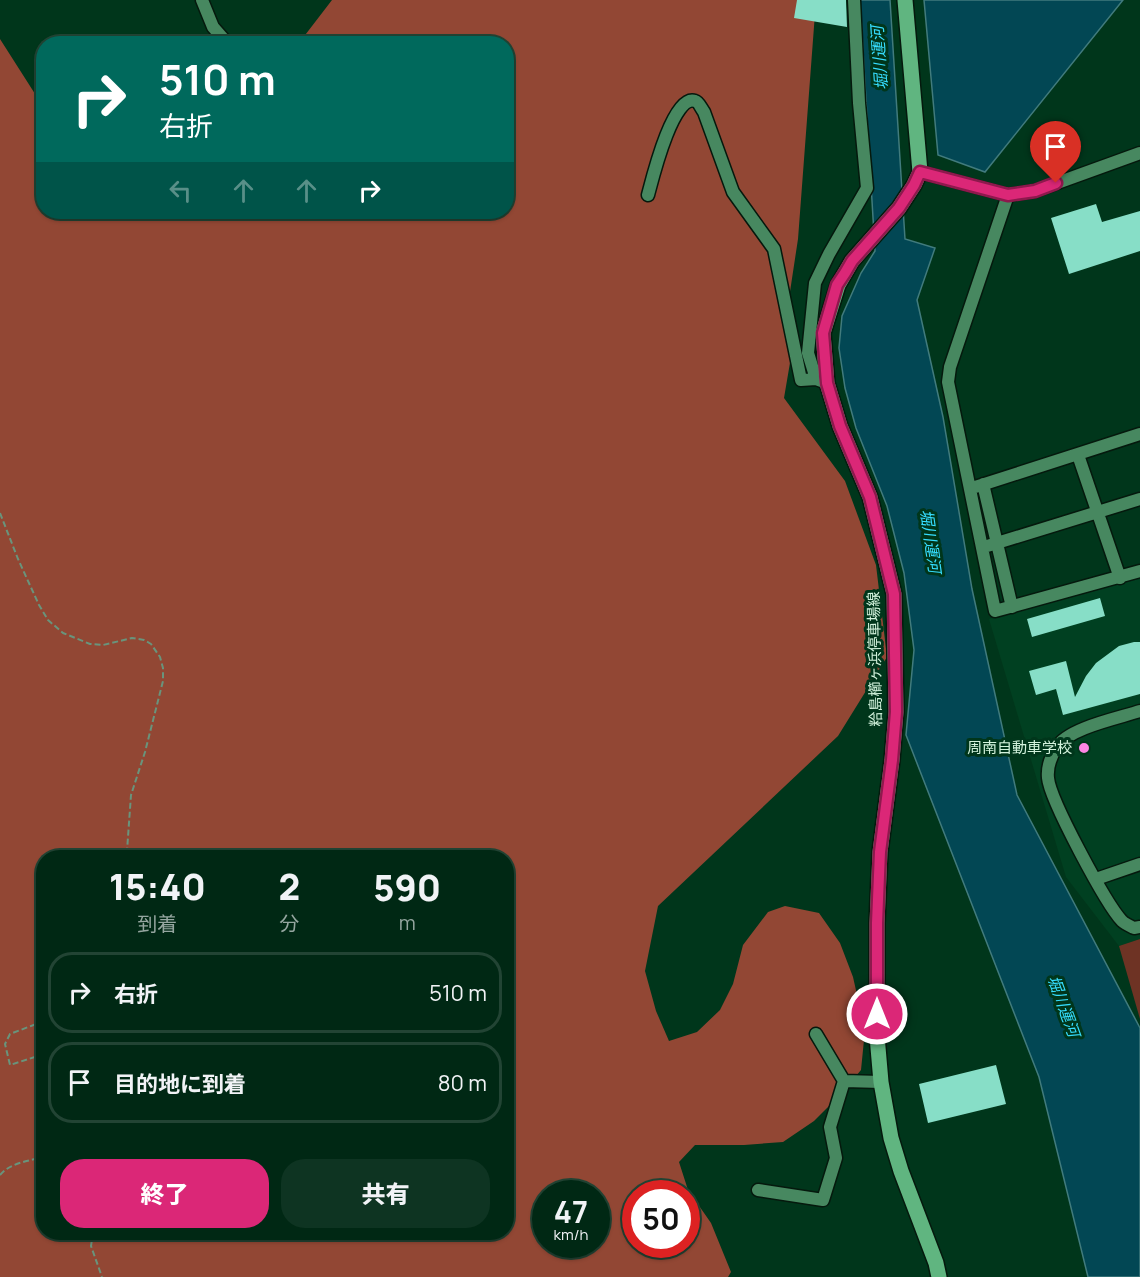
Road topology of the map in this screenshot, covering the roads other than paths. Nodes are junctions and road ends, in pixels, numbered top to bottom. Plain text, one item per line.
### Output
1 (202, 0) edge
2 (854, 0) edge
3 (905, 0) edge
4 (221, 36) edge
5 (1140, 153) edge
6 (917, 179) junction
7 (648, 195) dead end
8 (1008, 195) junction
9 (821, 381) junction
10 (1140, 434) edge
11 (1078, 455) junction
12 (977, 486) junction
13 (1140, 499) edge
14 (1098, 512) junction
15 (997, 543) junction
16 (984, 547) junction
17 (1140, 571) edge
18 (1120, 578) junction
19 (1012, 607) junction
20 (1139, 715) edge
21 (1140, 864) edge
22 (1096, 879) junction
23 (1140, 927) edge
24 (816, 1034) dead end
25 (844, 1081) junction
26 (881, 1082) junction
27 (758, 1190) dead end
28 (939, 1277) edge

1 - 4 street
2 - 9 street
3 - 6 main road
5 - 8 street
6 - 8 street
6 - 9 main road, 粭島櫛ヶ浜停車場線
7 - 9 street
8 - 12 street
9 - 26 main road, 粭島櫛ヶ浜停車場線
10 - 11 street
11 - 12 street
11 - 14 street
12 - 15 street
12 - 16 street
13 - 14 street
14 - 15 street
14 - 18 street
15 - 16 street
15 - 19 street
16 - 19 street
17 - 18 street
18 - 19 street
20 - 22 street
21 - 22 street
22 - 23 street
24 - 25 street
25 - 26 street
25 - 27 street
26 - 28 main road, 粭島櫛ヶ浜停車場線

